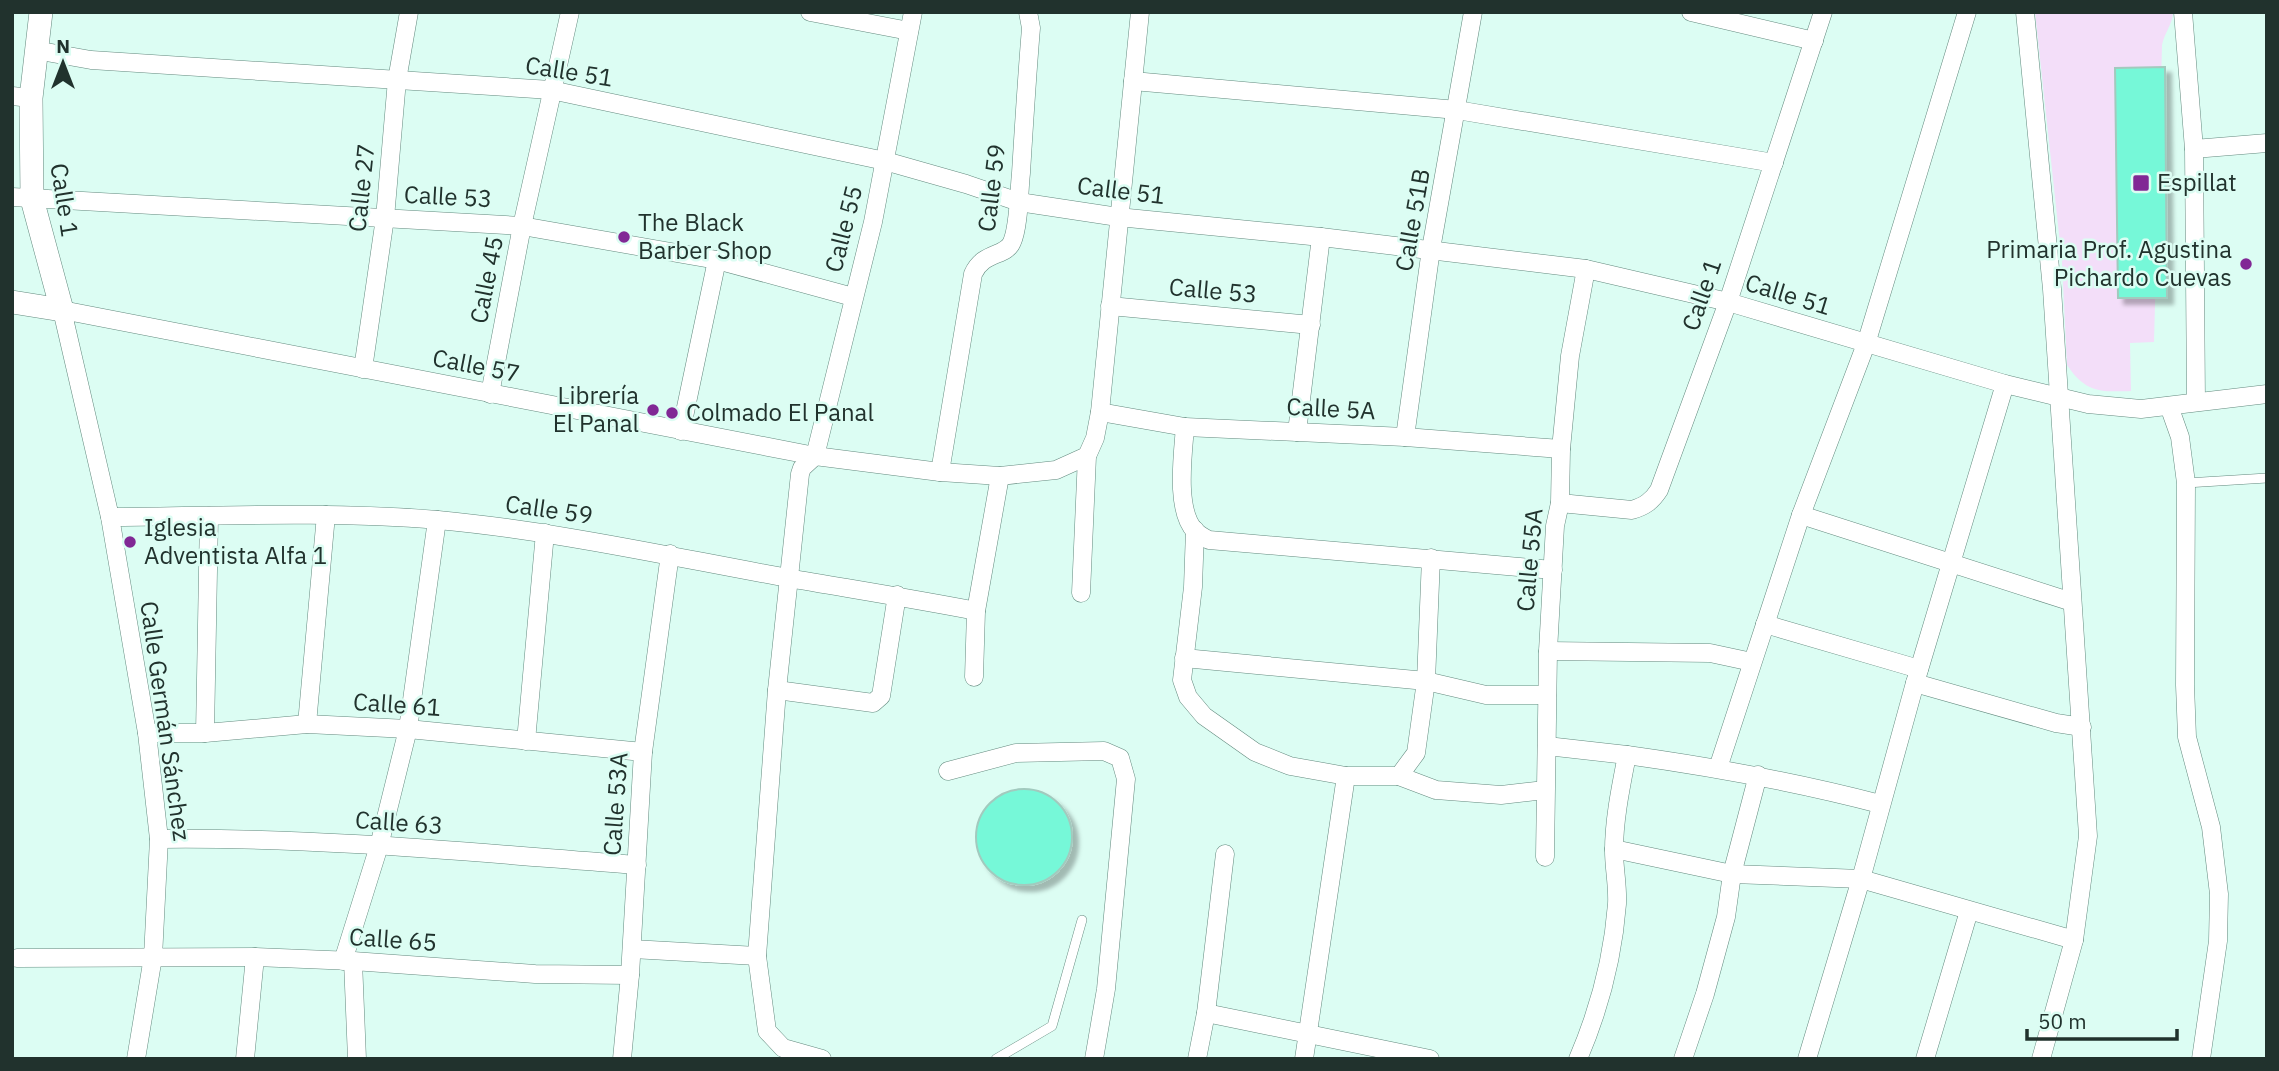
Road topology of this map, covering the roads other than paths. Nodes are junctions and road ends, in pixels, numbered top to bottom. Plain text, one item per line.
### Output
1 (41, 12) edge
2 (409, 12) edge
3 (570, 12) edge
4 (810, 12) edge
5 (913, 12) edge
6 (1028, 12) edge
7 (1140, 12) edge
8 (1473, 12) edge
9 (1691, 12) edge
10 (1823, 12) edge
11 (1967, 12) edge
12 (2025, 12) edge
13 (2183, 12) edge
14 (909, 32) junction
15 (1814, 41) junction
16 (35, 50) junction
17 (397, 80) junction
18 (1133, 81) junction
19 (551, 90) junction
20 (22, 97) edge
21 (1457, 110) junction
22 (2267, 143) edge
23 (2194, 149) junction
24 (885, 161) junction
25 (1774, 163) junction
26 (22, 198) edge
27 (1019, 202) junction
28 (1118, 217) junction
29 (385, 218) junction
30 (522, 226) junction
31 (1321, 237) junction
32 (1432, 249) junction
33 (717, 260) junction
34 (1586, 269) junction
35 (853, 297) junction
36 (12, 302) edge
37 (1728, 302) junction
38 (1110, 306) junction
39 (62, 310) junction
40 (1311, 325) junction
41 (1866, 344) junction
42 (363, 369) junction
43 (2005, 384) junction
44 (489, 394) junction
45 (2267, 394) edge
46 (2060, 397) junction
47 (2196, 402) junction
48 (2169, 406) junction
49 (1100, 412) junction
50 (1185, 427) junction
51 (681, 431) junction
52 (1297, 432) junction
53 (1405, 437) junction
54 (1561, 449) junction
55 (815, 456) junction
56 (1087, 456) junction
57 (940, 472) junction
58 (1000, 476) junction
59 (2267, 478) edge
60 (2186, 483) junction
61 (1560, 503) junction
62 (326, 515) junction
63 (1801, 515) junction
64 (209, 516) junction
65 (110, 517) junction
66 (437, 520) junction
67 (1195, 530) junction
68 (545, 533) junction
69 (670, 554) junction
70 (1432, 558) junction
71 (1951, 565) junction
72 (1553, 570) junction
73 (788, 578) junction
74 (1081, 593) dead end
75 (897, 595) junction
76 (2072, 603) junction
77 (976, 611) junction
78 (1765, 624) junction
79 (1548, 651) junction
80 (1184, 659) junction
81 (1752, 662) junction
82 (1917, 676) junction
83 (974, 677) dead end
84 (1426, 681) junction
85 (777, 691) junction
86 (1547, 695) junction
87 (307, 724) junction
88 (2082, 727) junction
89 (408, 729) junction
90 (147, 733) junction
91 (205, 733) junction
92 (526, 741) junction
93 (1546, 746) junction
94 (643, 751) junction
95 (1627, 755) junction
96 (1718, 768) junction
97 (948, 771) dead end
98 (1758, 775) junction
99 (1346, 776) junction
100 (1399, 776) junction
101 (1545, 790) junction
102 (1880, 804) junction
103 (159, 839) junction
104 (379, 846) junction
105 (1614, 849) junction
106 (1225, 854) dead end
107 (1545, 857) dead end
108 (637, 864) junction
109 (1732, 874) junction
110 (1861, 878) junction
111 (1969, 911) junction
112 (1082, 920) dead end
113 (2074, 940) junction
114 (632, 949) junction
115 (757, 956) junction
116 (153, 957) junction
117 (256, 957) junction
118 (17, 958) dead end
119 (348, 961) junction
120 (630, 975) junction
121 (1206, 1013) junction
122 (1308, 1035) junction
123 (136, 1059) edge
124 (246, 1059) edge
125 (356, 1059) edge
126 (622, 1059) edge
127 (822, 1059) edge
128 (996, 1059) edge
129 (1094, 1059) edge
130 (1198, 1059) edge
131 (1304, 1059) edge
132 (1430, 1059) edge
133 (1578, 1059) edge
134 (1684, 1059) edge
135 (1807, 1059) edge
136 (1925, 1059) edge
137 (2041, 1059) edge
138 (2201, 1059) edge

1 - 16 street, Calle 1
2 - 17 street, Calle 27
3 - 19 street, Calle 45
4 - 14 street
5 - 14 street, Calle 55
6 - 27 street, Calle 59
7 - 18 street
8 - 21 street, Calle 51B
9 - 15 street
10 - 15 street, Calle 1
11 - 41 street
12 - 46 street
13 - 23 street
14 - 24 street, Calle 55
15 - 25 street, Calle 1
16 - 17 street, Calle 51
16 - 20 street, Calle 1
17 - 19 street, Calle 51
17 - 29 street, Calle 27
18 - 21 street
18 - 28 street
19 - 24 street, Calle 51
19 - 30 street, Calle 45
20 - 26 street, Calle 1
21 - 25 street
21 - 32 street, Calle 51B
22 - 23 street
23 - 47 street
24 - 27 street, Calle 51
24 - 35 street, Calle 55
25 - 37 street, Calle 1
26 - 29 street, Calle 53
26 - 39 street, Calle 1
27 - 28 street, Calle 51
27 - 57 street, Calle 59
28 - 31 street, Calle 51
28 - 38 street
29 - 30 street, Calle 53
29 - 42 street, Calle 27
30 - 33 street, Calle 53
30 - 44 street, Calle 45
31 - 32 street, Calle 51
31 - 40 street
32 - 34 street, Calle 51
32 - 53 street, Calle 51B
33 - 35 street, Calle 53
33 - 51 street
34 - 37 street, Calle 51
34 - 54 street, Calle 55A
35 - 55 street, Calle 55
36 - 39 street
37 - 41 street, Calle 51
37 - 61 street, Calle 1
38 - 40 street, Calle 53
38 - 49 street
39 - 42 street, Calle 57
39 - 65 street, Calle Germán Sánchez
40 - 52 street
41 - 43 street, Calle 51
41 - 63 street
42 - 44 street, Calle 57
43 - 46 street, Calle 51
43 - 71 street
44 - 51 street, Calle 57
45 - 47 street, Calle 51
46 - 48 street, Calle 51
46 - 76 street
47 - 48 street, Calle 51
48 - 60 street
49 - 50 street, Calle 5A
49 - 56 street
50 - 52 street, Calle 5A
50 - 67 street
51 - 55 street, Calle 57
52 - 53 street, Calle 5A
53 - 54 street, Calle 5A
54 - 61 street, Calle 55A
55 - 57 street, Calle 57
55 - 73 street, Calle 55
56 - 58 street, Calle 57
56 - 74 street
57 - 58 street, Calle 57
58 - 77 street
59 - 60 lane
60 - 138 street
61 - 72 street, Calle 55A
62 - 64 street, Calle 59
62 - 66 street, Calle 59
62 - 87 street
63 - 71 street
63 - 78 street
64 - 65 street, Calle 59
64 - 91 street
65 - 90 street, Calle Germán Sánchez
66 - 68 street, Calle 59
66 - 89 street
67 - 70 street
67 - 80 street
68 - 69 street, Calle 59
68 - 92 street
69 - 73 street, Calle 59
69 - 94 street, Calle 53A
70 - 72 street
70 - 84 street
71 - 76 street
71 - 82 street
72 - 79 street, Calle 55A
73 - 75 street, Calle 59
73 - 85 street, Calle 55
75 - 77 street, Calle 59
75 - 85 street
76 - 88 street
77 - 83 street
78 - 81 street
78 - 82 street
79 - 81 street
79 - 86 street, Calle 55A
80 - 84 street
80 - 99 street
81 - 96 street
82 - 88 street
82 - 102 street
84 - 86 street
84 - 100 street
85 - 115 street, Calle 55
86 - 93 street, Calle 55A
87 - 89 street, Calle 61
87 - 91 street, Calle 61
88 - 113 street
89 - 92 street, Calle 61
89 - 104 street
90 - 91 street, Calle 61
90 - 103 street, Calle Germán Sánchez
92 - 94 street, Calle 61
93 - 95 street
93 - 101 street, Calle 55A
94 - 108 street, Calle 53A
95 - 96 street
95 - 105 street
96 - 98 street
97 - 129 street
98 - 102 street
98 - 109 street
99 - 100 street
99 - 122 street
100 - 101 street
101 - 107 street, Calle 55A
102 - 110 street
103 - 104 street, Calle 63
103 - 116 street, Calle Germán Sánchez
104 - 108 street, Calle 63
104 - 119 street
105 - 109 street
105 - 133 street
106 - 121 street
108 - 114 street, Calle 53A
109 - 110 street
109 - 134 street
110 - 111 street
110 - 135 street
111 - 113 street
111 - 136 street
112 - 128 lane
113 - 137 street
114 - 115 street
114 - 120 street, Calle 53A
115 - 127 street, Calle 55
116 - 117 street, Calle 65
116 - 118 street, Calle 65
116 - 123 street, Calle Germán Sánchez
117 - 119 street, Calle 65
117 - 124 street
119 - 120 street, Calle 65
119 - 125 street
120 - 126 street, Calle 53A
121 - 122 street
121 - 130 street
122 - 131 street
122 - 132 street

